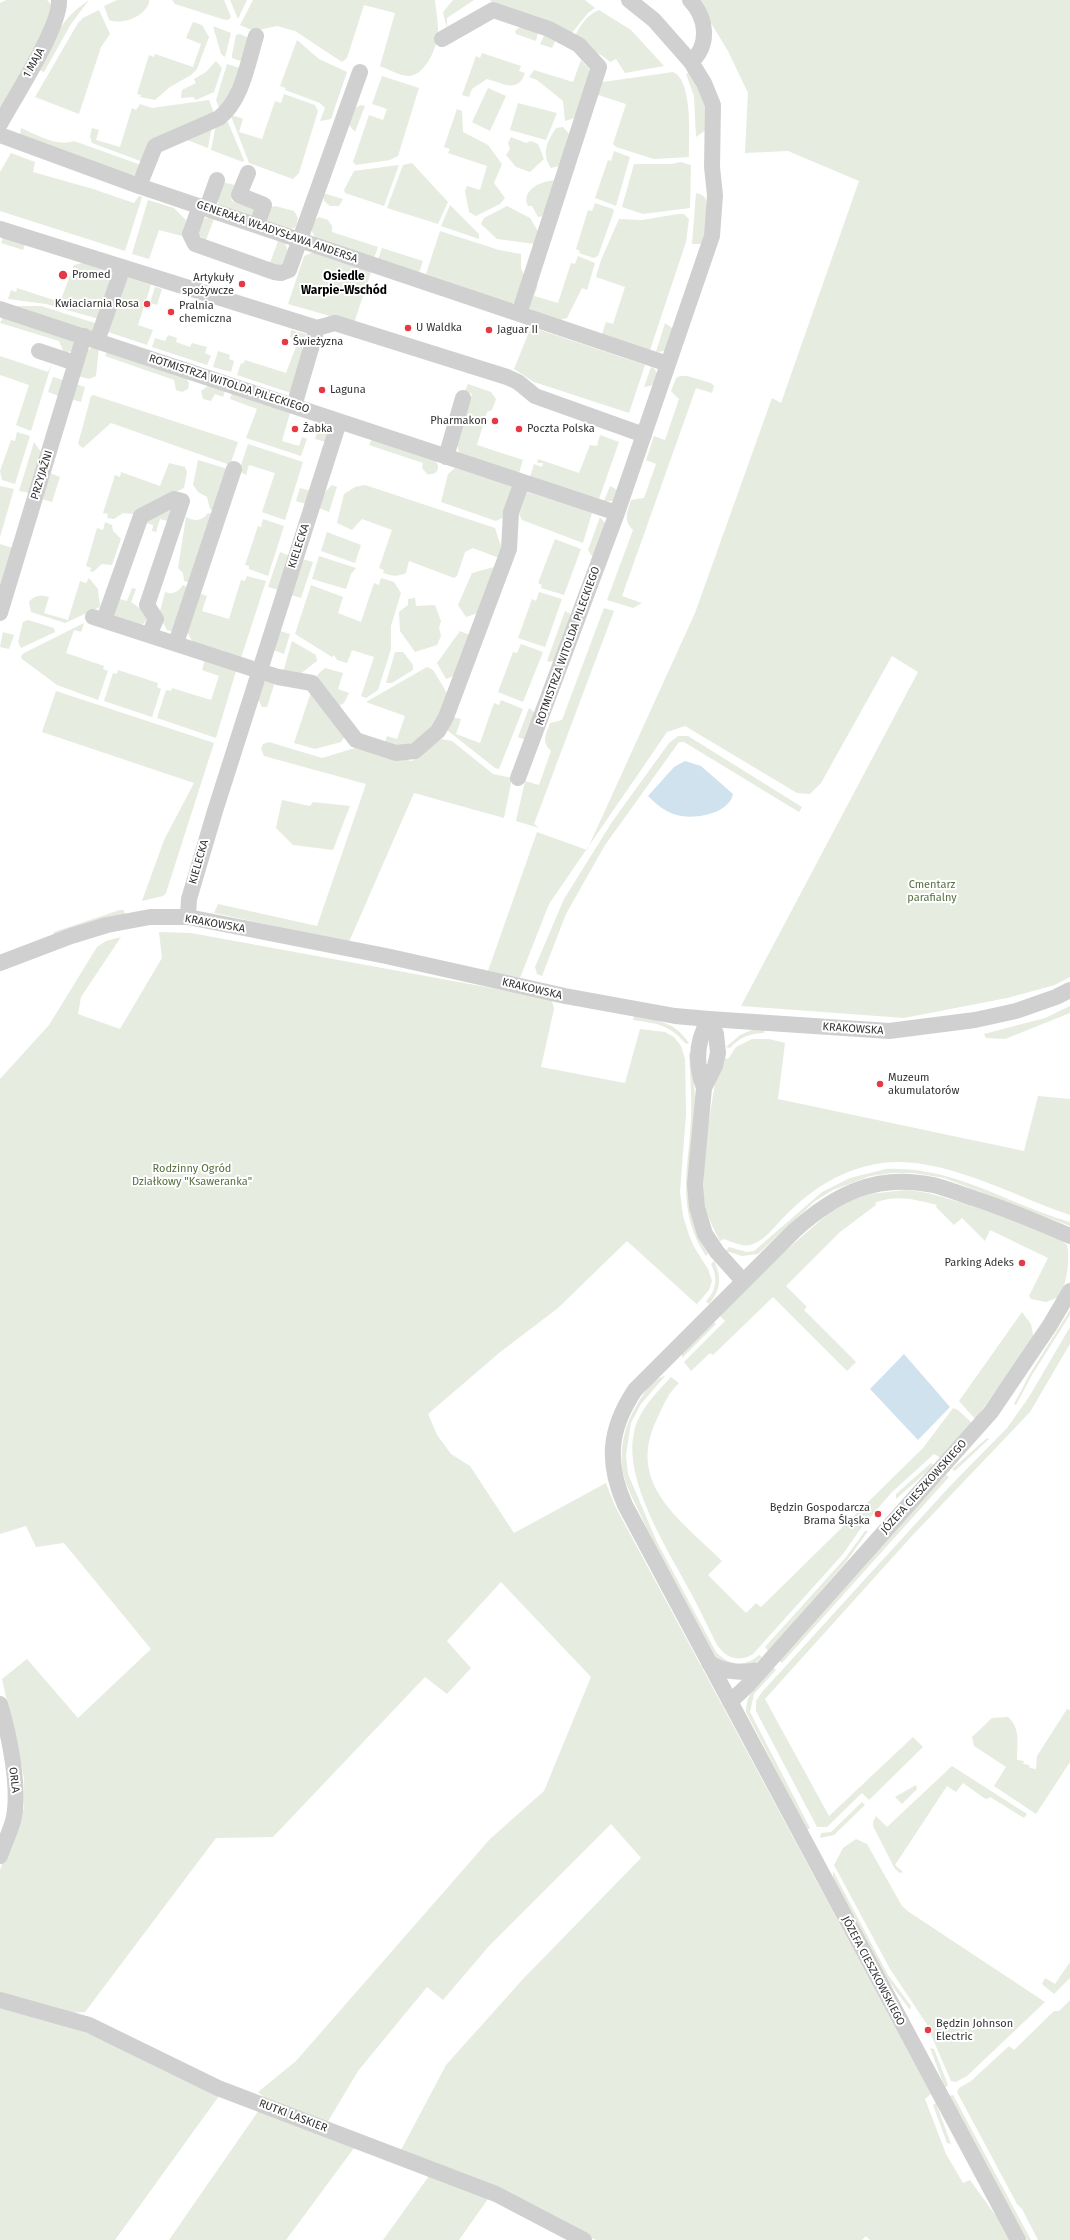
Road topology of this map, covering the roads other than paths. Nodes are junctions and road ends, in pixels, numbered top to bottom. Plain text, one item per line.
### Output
1 (59, 0) edge
2 (629, 0) edge
3 (690, 0) edge
4 (256, 36) dead end
5 (442, 39) dead end
6 (692, 62) junction
7 (360, 72) dead end
8 (0, 124) edge
9 (0, 135) edge
10 (248, 173) dead end
11 (217, 180) dead end
12 (139, 186) junction
13 (204, 207) junction
14 (257, 226) junction
15 (0, 229) edge
16 (299, 240) junction
17 (123, 267) junction
18 (0, 309) edge
19 (519, 314) junction
20 (316, 328) junction
21 (90, 338) junction
22 (39, 351) dead end
23 (75, 363) junction
24 (668, 364) junction
25 (463, 398) dead end
26 (294, 406) junction
27 (339, 422) junction
28 (644, 435) junction
29 (446, 457) junction
30 (234, 469) dead end
31 (522, 482) junction
32 (617, 513) junction
33 (0, 613) edge
34 (149, 635) junction
35 (176, 643) junction
36 (260, 671) junction
37 (518, 778) dead end
38 (188, 917) junction
39 (0, 964) edge
40 (1070, 990) edge
41 (709, 1019) junction
42 (1070, 1236) edge
43 (743, 1281) junction
44 (1070, 1290) edge
45 (709, 1663) junction
46 (761, 1670) junction
47 (730, 1702) junction
48 (0, 1704) edge
49 (0, 1856) edge
50 (0, 2000) edge
51 (584, 2240) edge
52 (1018, 2240) edge

1 - 8 street, 1 MAJA
2 - 6 street, ROTMISTRZA WITOLDA PILECKIEGO
3 - 6 street
4 - 12 street
5 - 19 street
6 - 24 street, ROTMISTRZA WITOLDA PILECKIEGO
7 - 16 street
9 - 12 street, GENERAŁA WŁADYSŁAWA ANDERSA
10 - 14 street
11 - 13 street
12 - 13 street, GENERAŁA WŁADYSŁAWA ANDERSA
13 - 14 street, GENERAŁA WŁADYSŁAWA ANDERSA
13 - 16 street
14 - 16 street, GENERAŁA WŁADYSŁAWA ANDERSA
15 - 17 street
16 - 19 street, GENERAŁA WŁADYSŁAWA ANDERSA
17 - 20 street
17 - 21 street, PRZYJAŹNI
18 - 21 street, ROTMISTRZA WITOLDA PILECKIEGO
19 - 24 street, GENERAŁA WŁADYSŁAWA ANDERSA
20 - 26 street
20 - 28 street
21 - 23 street, PRZYJAŹNI
21 - 26 street, ROTMISTRZA WITOLDA PILECKIEGO
22 - 23 street
23 - 33 street, PRZYJAŹNI
24 - 28 street, ROTMISTRZA WITOLDA PILECKIEGO
25 - 29 street
26 - 27 street, ROTMISTRZA WITOLDA PILECKIEGO
27 - 29 street, ROTMISTRZA WITOLDA PILECKIEGO
27 - 36 street, KIELECKA
28 - 32 street, ROTMISTRZA WITOLDA PILECKIEGO
29 - 31 street, ROTMISTRZA WITOLDA PILECKIEGO
30 - 35 street
31 - 32 street, ROTMISTRZA WITOLDA PILECKIEGO
31 - 36 street
32 - 37 street, ROTMISTRZA WITOLDA PILECKIEGO
34 - 34 street
34 - 35 street
35 - 36 street
36 - 38 street, KIELECKA
38 - 39 street, KRAKOWSKA
38 - 41 street, KRAKOWSKA
40 - 41 street, KRAKOWSKA
41 - 43 street
42 - 43 street, JÓZEFA CIESZKOWSKIEGO
43 - 45 street, JÓZEFA CIESZKOWSKIEGO
44 - 46 street, JÓZEFA CIESZKOWSKIEGO
45 - 46 street
45 - 47 street, JÓZEFA CIESZKOWSKIEGO
46 - 47 street, JÓZEFA CIESZKOWSKIEGO
47 - 52 street, JÓZEFA CIESZKOWSKIEGO
48 - 49 street, ORLA
50 - 51 street, RUTKI LASKIER

